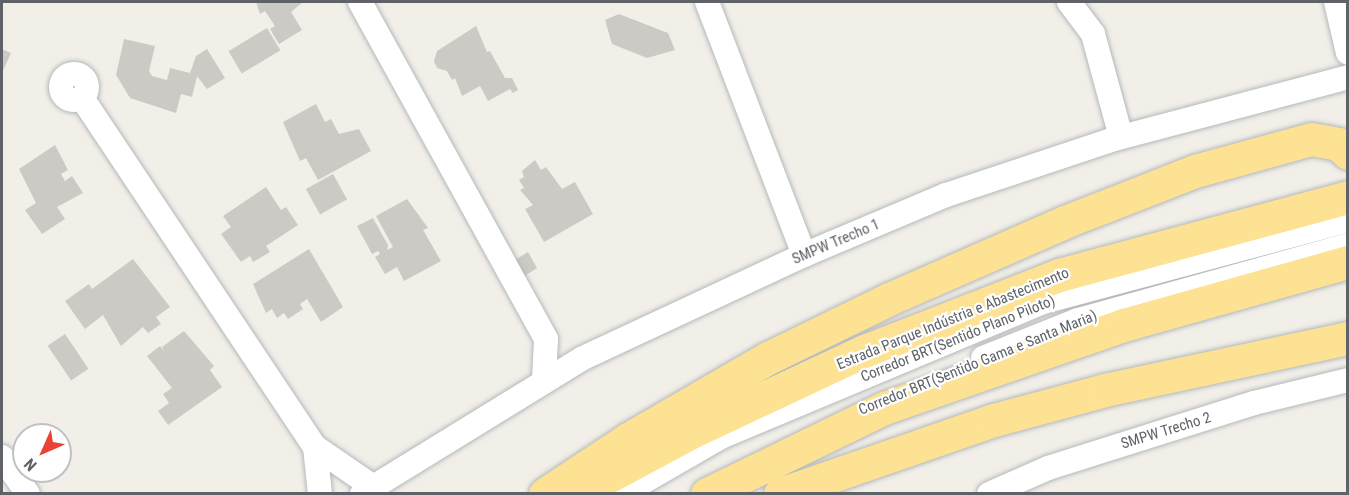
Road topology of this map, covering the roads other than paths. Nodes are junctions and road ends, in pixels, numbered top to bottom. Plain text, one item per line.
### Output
1 (360, 2) edge
2 (702, 2) edge
3 (1068, 2) edge
4 (1336, 2) edge
5 (1347, 53) edge
6 (1347, 77) edge
7 (82, 98) dead end
8 (1121, 138) junction
9 (1347, 153) edge
10 (1347, 196) edge
11 (1347, 220) edge
12 (1347, 245) edge
13 (804, 255) junction
14 (1347, 262) edge
15 (1347, 338) edge
16 (546, 339) junction
17 (583, 358) junction
18 (1347, 380) edge
19 (544, 382) junction
20 (315, 447) junction
21 (2, 457) edge
22 (1031, 484) edge
23 (367, 490) edge
24 (996, 492) edge
25 (28, 494) edge
26 (320, 494) edge
27 (544, 494) edge
28 (578, 494) edge
29 (622, 494) edge
30 (690, 494) edge
31 (707, 494) edge
32 (780, 494) edge

1 - 16 street
2 - 13 street
3 - 8 street
4 - 5 street
6 - 8 street, SMPW Trecho 1
7 - 20 street
8 - 13 street, SMPW Trecho 1
9 - 27 highway
10 - 28 highway, Estrada Parque Indústria e Abastecimento
11 - 29 street, Corredor BRT(Sentido Plano Piloto)
12 - 30 street, Corredor BRT(Sentido Gama e Santa Maria)
13 - 17 street, SMPW Trecho 1
14 - 31 highway
15 - 32 highway
16 - 17 street
16 - 19 street
17 - 19 street, SMPW Trecho 1
18 - 22 street, SMPW Trecho 2
19 - 23 street, SMPW Trecho 1
20 - 23 street
20 - 26 street
21 - 25 street
22 - 24 street, SMPW Trecho 2

